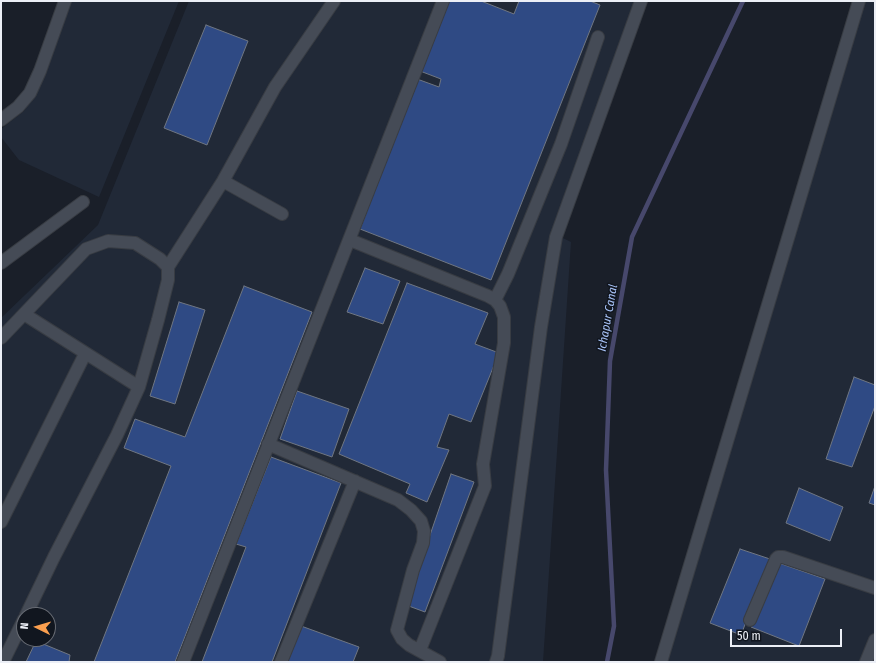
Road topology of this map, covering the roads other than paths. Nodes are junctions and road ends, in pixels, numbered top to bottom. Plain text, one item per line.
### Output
1 (65, 1) edge
2 (334, 1) edge
3 (444, 1) edge
4 (641, 1) edge
5 (860, 1) edge
6 (598, 37) dead end
7 (1, 120) edge
8 (223, 181) junction
9 (83, 202) dead end
10 (282, 214) dead end
11 (350, 240) junction
12 (1, 263) edge
13 (168, 267) junction
14 (495, 300) junction
15 (24, 314) junction
16 (1, 338) edge
17 (85, 354) junction
18 (139, 387) junction
19 (268, 444) junction
20 (355, 481) junction
21 (1, 522) edge
22 (875, 588) edge
23 (30, 607) edge
24 (750, 620) dead end
25 (16, 635) edge
26 (875, 640) edge
27 (420, 650) junction
28 (3, 662) edge
29 (183, 662) edge
30 (281, 662) edge
31 (440, 662) edge
32 (496, 662) edge
33 (661, 662) edge
34 (866, 662) edge

1 - 7 street
2 - 8 street
3 - 11 street
4 - 32 street
5 - 33 street
6 - 14 street
8 - 10 street
8 - 13 street
9 - 12 street
11 - 14 street
11 - 19 street
13 - 15 street
13 - 18 street
14 - 27 street
15 - 16 street
15 - 17 street
17 - 18 street
17 - 21 street
18 - 23 street
19 - 20 street
19 - 29 street
20 - 27 street
20 - 30 street
22 - 24 street
25 - 28 street
26 - 34 street
27 - 31 street

